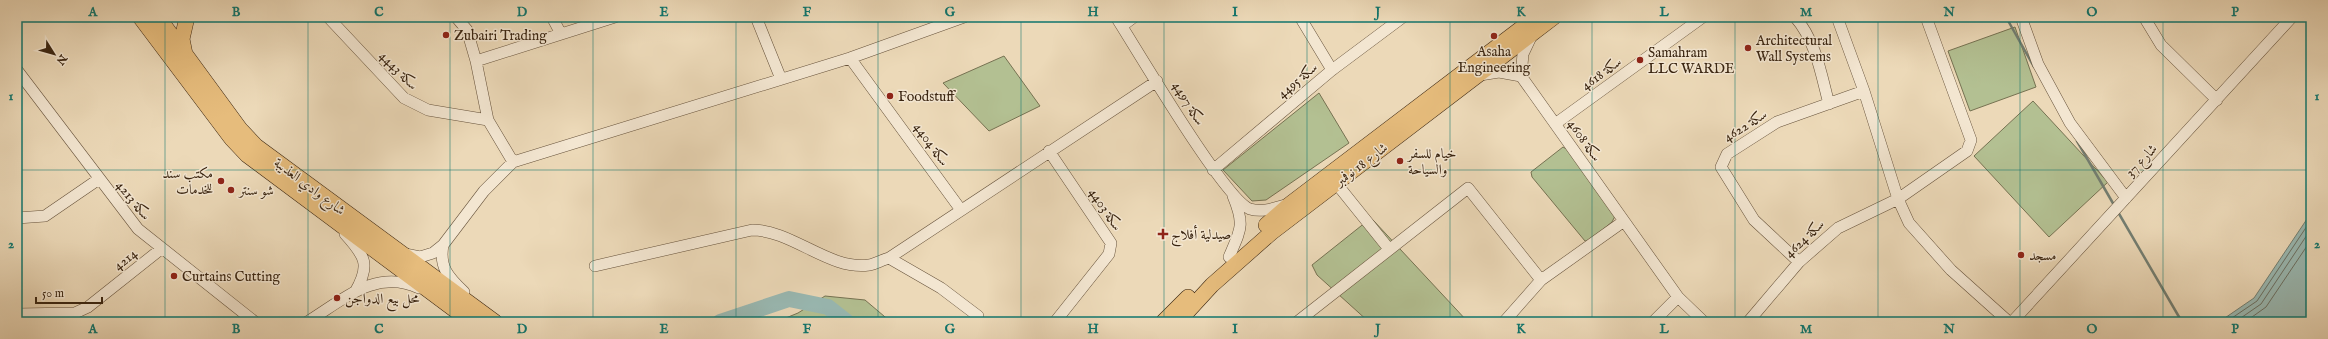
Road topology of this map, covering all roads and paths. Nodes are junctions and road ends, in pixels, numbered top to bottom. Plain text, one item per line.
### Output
1 (187, 17) edge
2 (328, 17) edge
3 (456, 17) edge
4 (552, 17) edge
5 (615, 17) edge
6 (756, 17) edge
7 (964, 17) edge
8 (1134, 17) edge
9 (1300, 17) edge
10 (1403, 17) edge
11 (1536, 17) edge
12 (1554, 17) edge
13 (1703, 17) edge
14 (1795, 17) edge
15 (1837, 17) edge
16 (1926, 17) edge
17 (2021, 17) edge
18 (2144, 17) edge
19 (2292, 17) edge
20 (151, 20) edge
21 (1119, 22) edge
22 (1533, 33) junction
23 (561, 34) junction
24 (186, 57) junction
25 (850, 58) junction
26 (476, 61) junction
27 (1332, 70) junction
28 (19, 76) edge
29 (1477, 76) junction
30 (1521, 76) junction
31 (781, 79) junction
32 (1157, 81) junction
33 (1864, 91) junction
34 (2217, 100) junction
35 (1829, 104) junction
36 (488, 120) junction
37 (1555, 124) junction
38 (1049, 151) junction
39 (513, 162) junction
40 (1213, 170) junction
41 (99, 179) junction
42 (1336, 183) junction
43 (1232, 194) junction
44 (2126, 198) junction
45 (1898, 200) junction
46 (1290, 204) junction
47 (961, 210) junction
48 (17, 218) edge
49 (1624, 221) junction
50 (336, 223) junction
51 (443, 245) junction
52 (161, 249) junction
53 (1389, 249) junction
54 (399, 252) junction
55 (1229, 257) junction
56 (889, 258) junction
57 (1799, 262) junction
58 (595, 266) dead end
59 (1541, 280) junction
60 (355, 292) junction
61 (429, 292) junction
62 (1678, 298) junction
63 (17, 314) edge
64 (978, 316) dead end
65 (493, 321) edge
66 (255, 322) edge
67 (308, 322) edge
68 (471, 322) edge
69 (1055, 322) edge
70 (1164, 322) edge
71 (1180, 322) edge
72 (1297, 322) edge
73 (1504, 322) edge
74 (1653, 322) edge
75 (1704, 322) edge
76 (1748, 322) edge
77 (2008, 322) edge
78 (2012, 322) edge

1 - 24 main road
2 - 36 street, سكة 4443
3 - 26 street
4 - 23 street
5 - 23 street
6 - 31 street
7 - 25 street
8 - 21 street, سكة 4497
9 - 27 street
10 - 27 street, سكة 4495
11 - 46 main road, شارع 18 نوفمبر
12 - 22 main road, شارع 18 نوفمبر
13 - 37 street, سكة 4618
14 - 35 street
15 - 33 street
16 - 45 street, سكة 4624
17 - 44 street
18 - 34 street
19 - 34 street, شارع 37
20 - 24 main road, شارع وادي العذيبة
20 - 50 main road, شارع وادي العذيبة
21 - 32 street, سكة 4497
22 - 29 main road, شارع 18 نوفمبر
22 - 30 street
23 - 26 street
24 - 54 main road, شارع وادي العذيبة
25 - 31 street
25 - 47 street, سكة 4404
26 - 36 street
27 - 40 street, سكة 4495
28 - 41 street, سكة 4213
29 - 30 street
29 - 42 main road, شارع 18 نوفمبر
30 - 37 street, سكة 4608
31 - 39 street
32 - 38 street
32 - 40 street, سكة 4497
33 - 35 street, سكة 4622
33 - 45 street
34 - 44 street, شارع 37
35 - 57 street, سكة 4622
36 - 39 street
37 - 49 street, سكة 4608
38 - 47 street
38 - 69 street, سكة 4403
39 - 51 street
40 - 43 street, سكة 4497
41 - 48 street
41 - 52 street, سكة 4213
42 - 53 street
42 - 71 main road, شارع 18 نوفمبر
43 - 46 street, سكة 4497
43 - 55 street, سكة 4497
44 - 78 street, شارع 37
45 - 57 street, سكة 4624
45 - 77 street
46 - 55 main road, شارع 18 نوفمبر
47 - 56 street
49 - 59 street
49 - 62 street, سكة 4608
50 - 60 street
50 - 61 main road, شارع وادي العذيبة
51 - 54 street
51 - 65 street
52 - 63 street, 4214
52 - 66 street, سكة 4213
53 - 59 street
53 - 72 street
54 - 65 main road, شارع وادي العذيبة
55 - 70 main road, شارع 18 نوفمبر
56 - 58 street
56 - 64 street
57 - 76 street, سكة 4624
59 - 73 street
60 - 61 street
60 - 67 street
61 - 68 main road, شارع وادي العذيبة
62 - 74 street
62 - 75 street, سكة 4608

